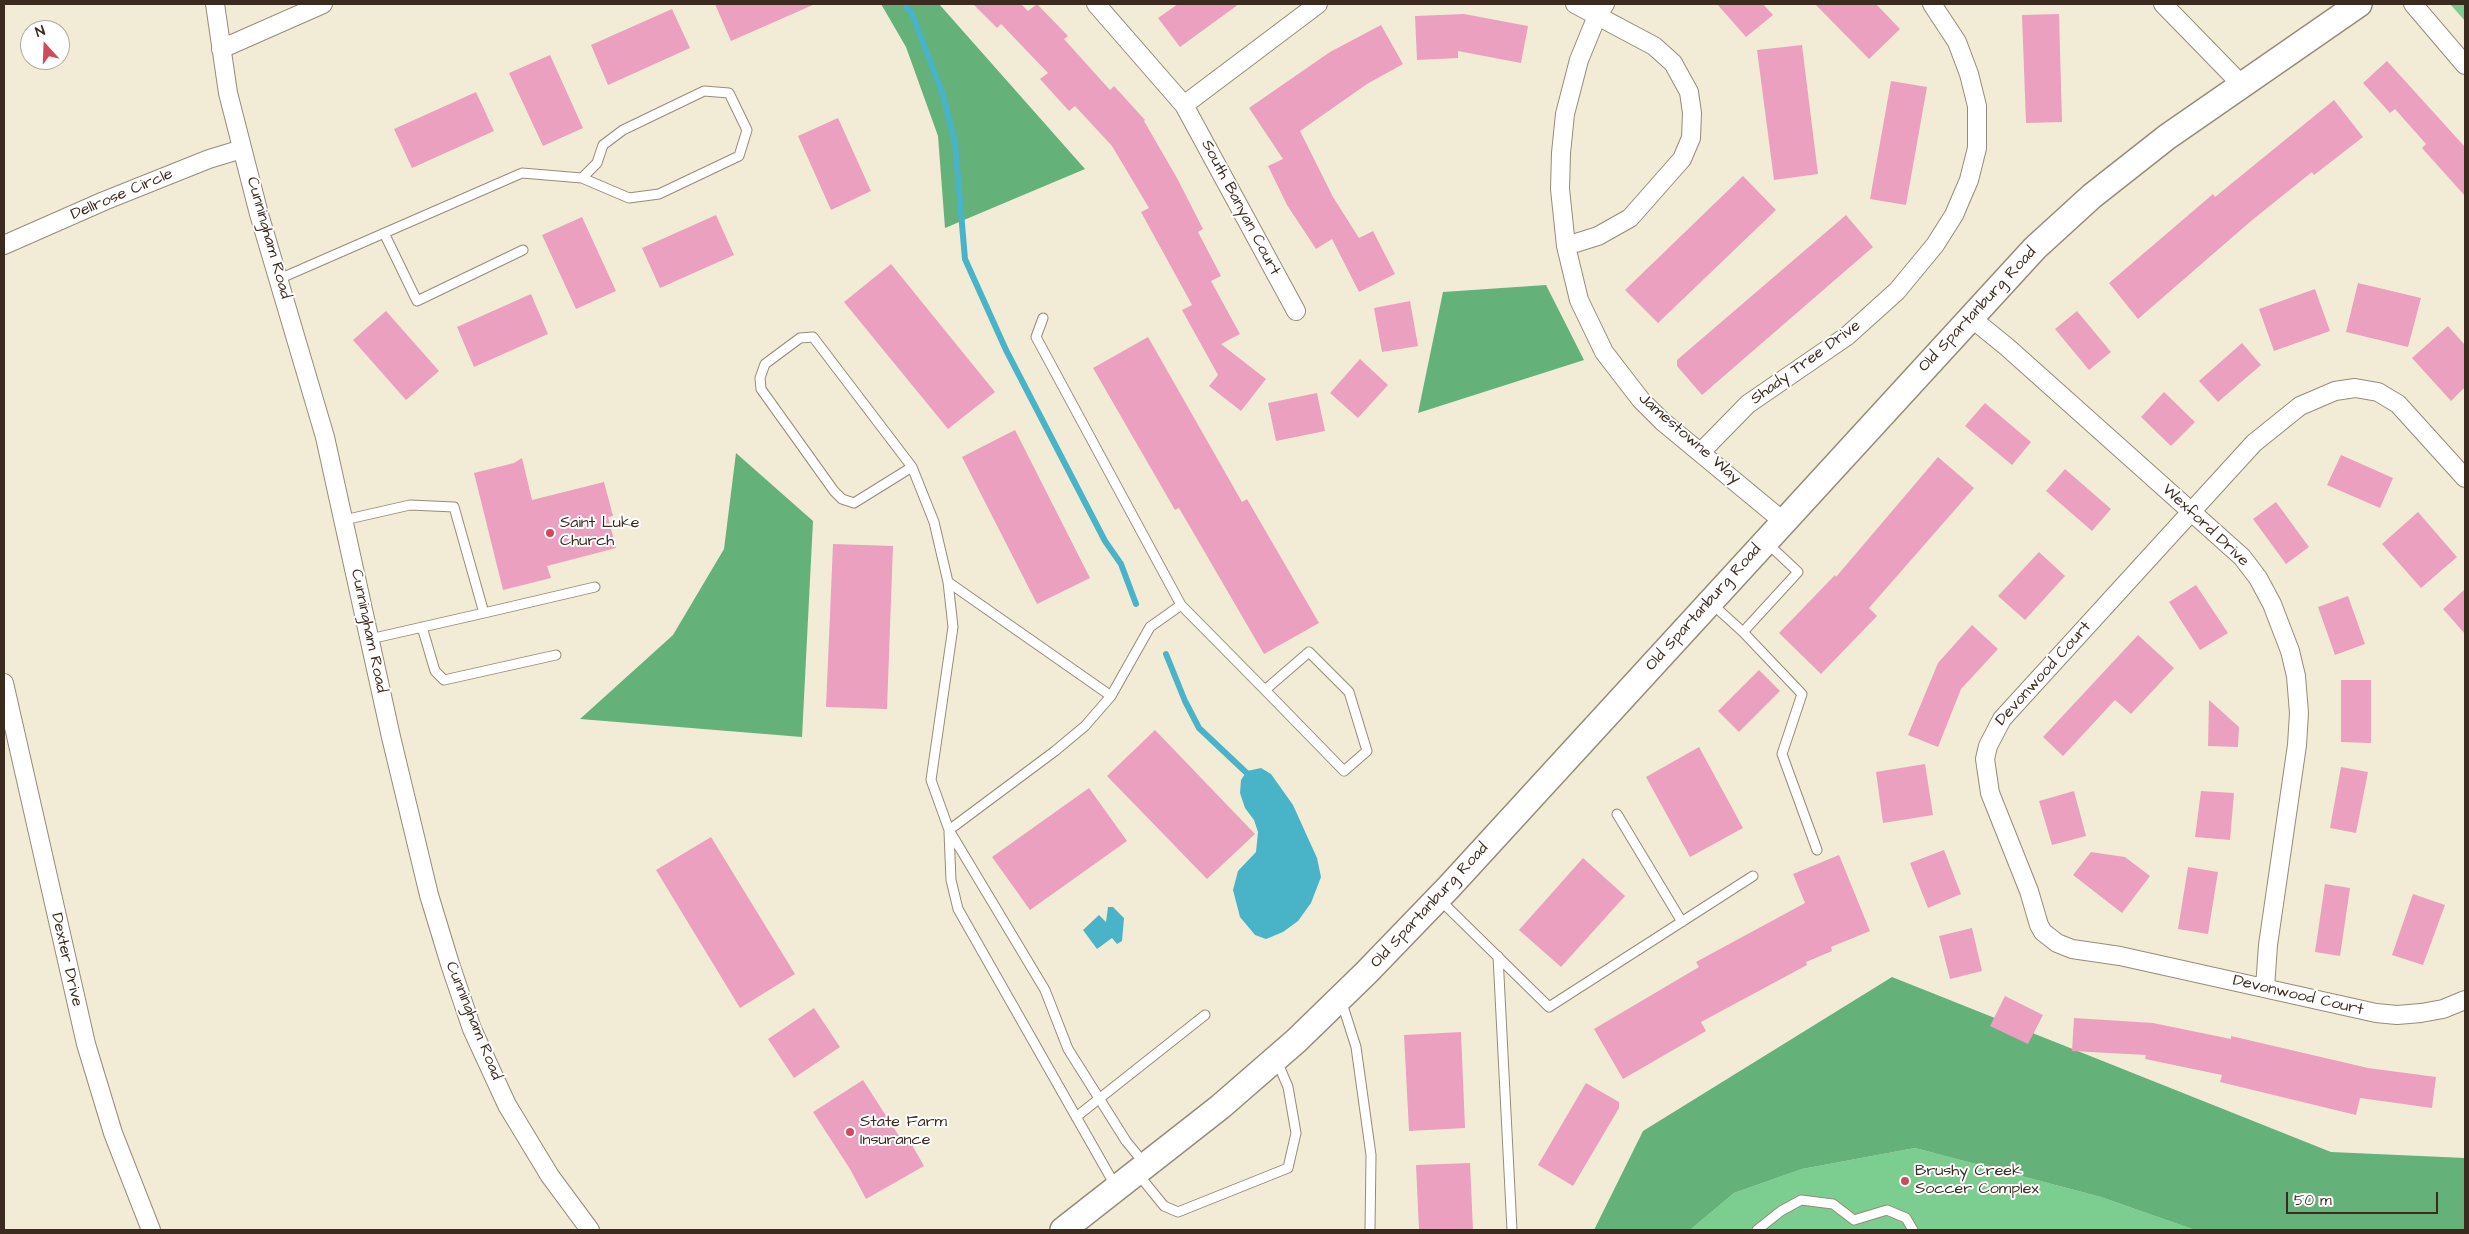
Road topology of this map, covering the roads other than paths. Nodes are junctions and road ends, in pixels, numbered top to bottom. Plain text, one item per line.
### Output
1 (215, 4) edge
2 (323, 4) edge
3 (1096, 4) edge
4 (1318, 4) edge
5 (1575, 4) edge
6 (1932, 4) edge
7 (2163, 4) edge
8 (2359, 4) edge
9 (2413, 4) edge
10 (1601, 10) edge
11 (221, 49) junction
12 (2465, 65) edge
13 (2242, 85) junction
14 (1184, 105) junction
15 (242, 149) junction
16 (582, 178) junction
17 (384, 233) junction
18 (4, 245) edge
19 (1566, 246) junction
20 (523, 250) dead end
21 (279, 279) junction
22 (1296, 311) dead end
23 (1970, 317) junction
24 (1043, 318) dead end
25 (1701, 452) junction
26 (912, 467) junction
27 (2465, 478) edge
28 (2191, 511) junction
29 (344, 520) junction
30 (1784, 522) junction
31 (1765, 541) junction
32 (948, 582) junction
33 (595, 587) dead end
34 (1710, 602) junction
35 (1181, 606) junction
36 (484, 613) junction
37 (422, 627) junction
38 (1743, 632) junction
39 (370, 639) junction
40 (556, 655) dead end
41 (4, 683) edge
42 (1265, 690) junction
43 (1111, 696) junction
44 (1617, 814) dead end
45 (949, 830) junction
46 (1817, 850) dead end
47 (1753, 876) dead end
48 (1438, 898) junction
49 (1682, 922) junction
50 (1498, 956) junction
51 (2265, 988) junction
52 (1341, 998) junction
53 (2465, 1000) edge
54 (1205, 1015) dead end
55 (1276, 1058) junction
56 (1100, 1099) junction
57 (1076, 1117) junction
58 (1142, 1170) junction
59 (1117, 1189) junction
60 (1854, 1220) junction
61 (151, 1230) edge
62 (590, 1230) edge
63 (1063, 1230) edge
64 (1370, 1230) edge
65 (1512, 1230) edge
66 (1757, 1230) edge
67 (1853, 1230) edge
68 (1913, 1230) edge

1 - 11 street, Cunningham Road
2 - 11 street
3 - 14 street, South Banyan Court
4 - 14 street
5 - 10 street
6 - 25 street, Shady Tree Drive
7 - 13 street
8 - 13 main road, Old Spartanburg Road
9 - 12 street
10 - 19 street, Jamestowne Way
10 - 19 street
11 - 15 street, Cunningham Road
13 - 23 main road, Old Spartanburg Road
14 - 22 street, South Banyan Court
15 - 18 street, Dellrose Circle
15 - 21 street, Cunningham Road
16 - 16 lane
16 - 17 lane
17 - 20 lane
17 - 21 lane
19 - 25 street, Jamestowne Way
21 - 29 street, Cunningham Road
23 - 28 street, Wexford Drive
23 - 30 main road, Old Spartanburg Road
24 - 35 lane
25 - 30 street, Jamestowne Way
26 - 26 lane
26 - 32 lane
27 - 28 street, Devonwood Court
28 - 51 street, Wexford Drive
28 - 51 street, Devonwood Court
29 - 36 lane
29 - 39 street, Cunningham Road
30 - 31 main road, Old Spartanburg Road
31 - 34 main road, Old Spartanburg Road
31 - 38 lane
32 - 43 lane
32 - 45 lane
33 - 36 lane
34 - 38 lane
34 - 48 main road, Old Spartanburg Road
35 - 42 lane
35 - 43 lane
36 - 37 lane
37 - 39 lane
37 - 40 lane
38 - 46 lane
39 - 62 street, Cunningham Road
41 - 61 street, Dexter Drive
42 - 42 lane
43 - 45 lane
44 - 49 lane
45 - 56 lane
45 - 57 lane
47 - 49 lane
48 - 50 lane
48 - 52 main road, Old Spartanburg Road
49 - 50 lane
50 - 65 lane
51 - 53 street, Devonwood Court
52 - 55 main road, Old Spartanburg Road
52 - 64 lane
54 - 56 lane
55 - 58 main road, Old Spartanburg Road
55 - 58 lane
56 - 57 lane
56 - 58 lane
57 - 59 lane
58 - 59 main road, Old Spartanburg Road
59 - 63 main road, Old Spartanburg Road
60 - 66 lane
60 - 67 lane
60 - 68 lane

